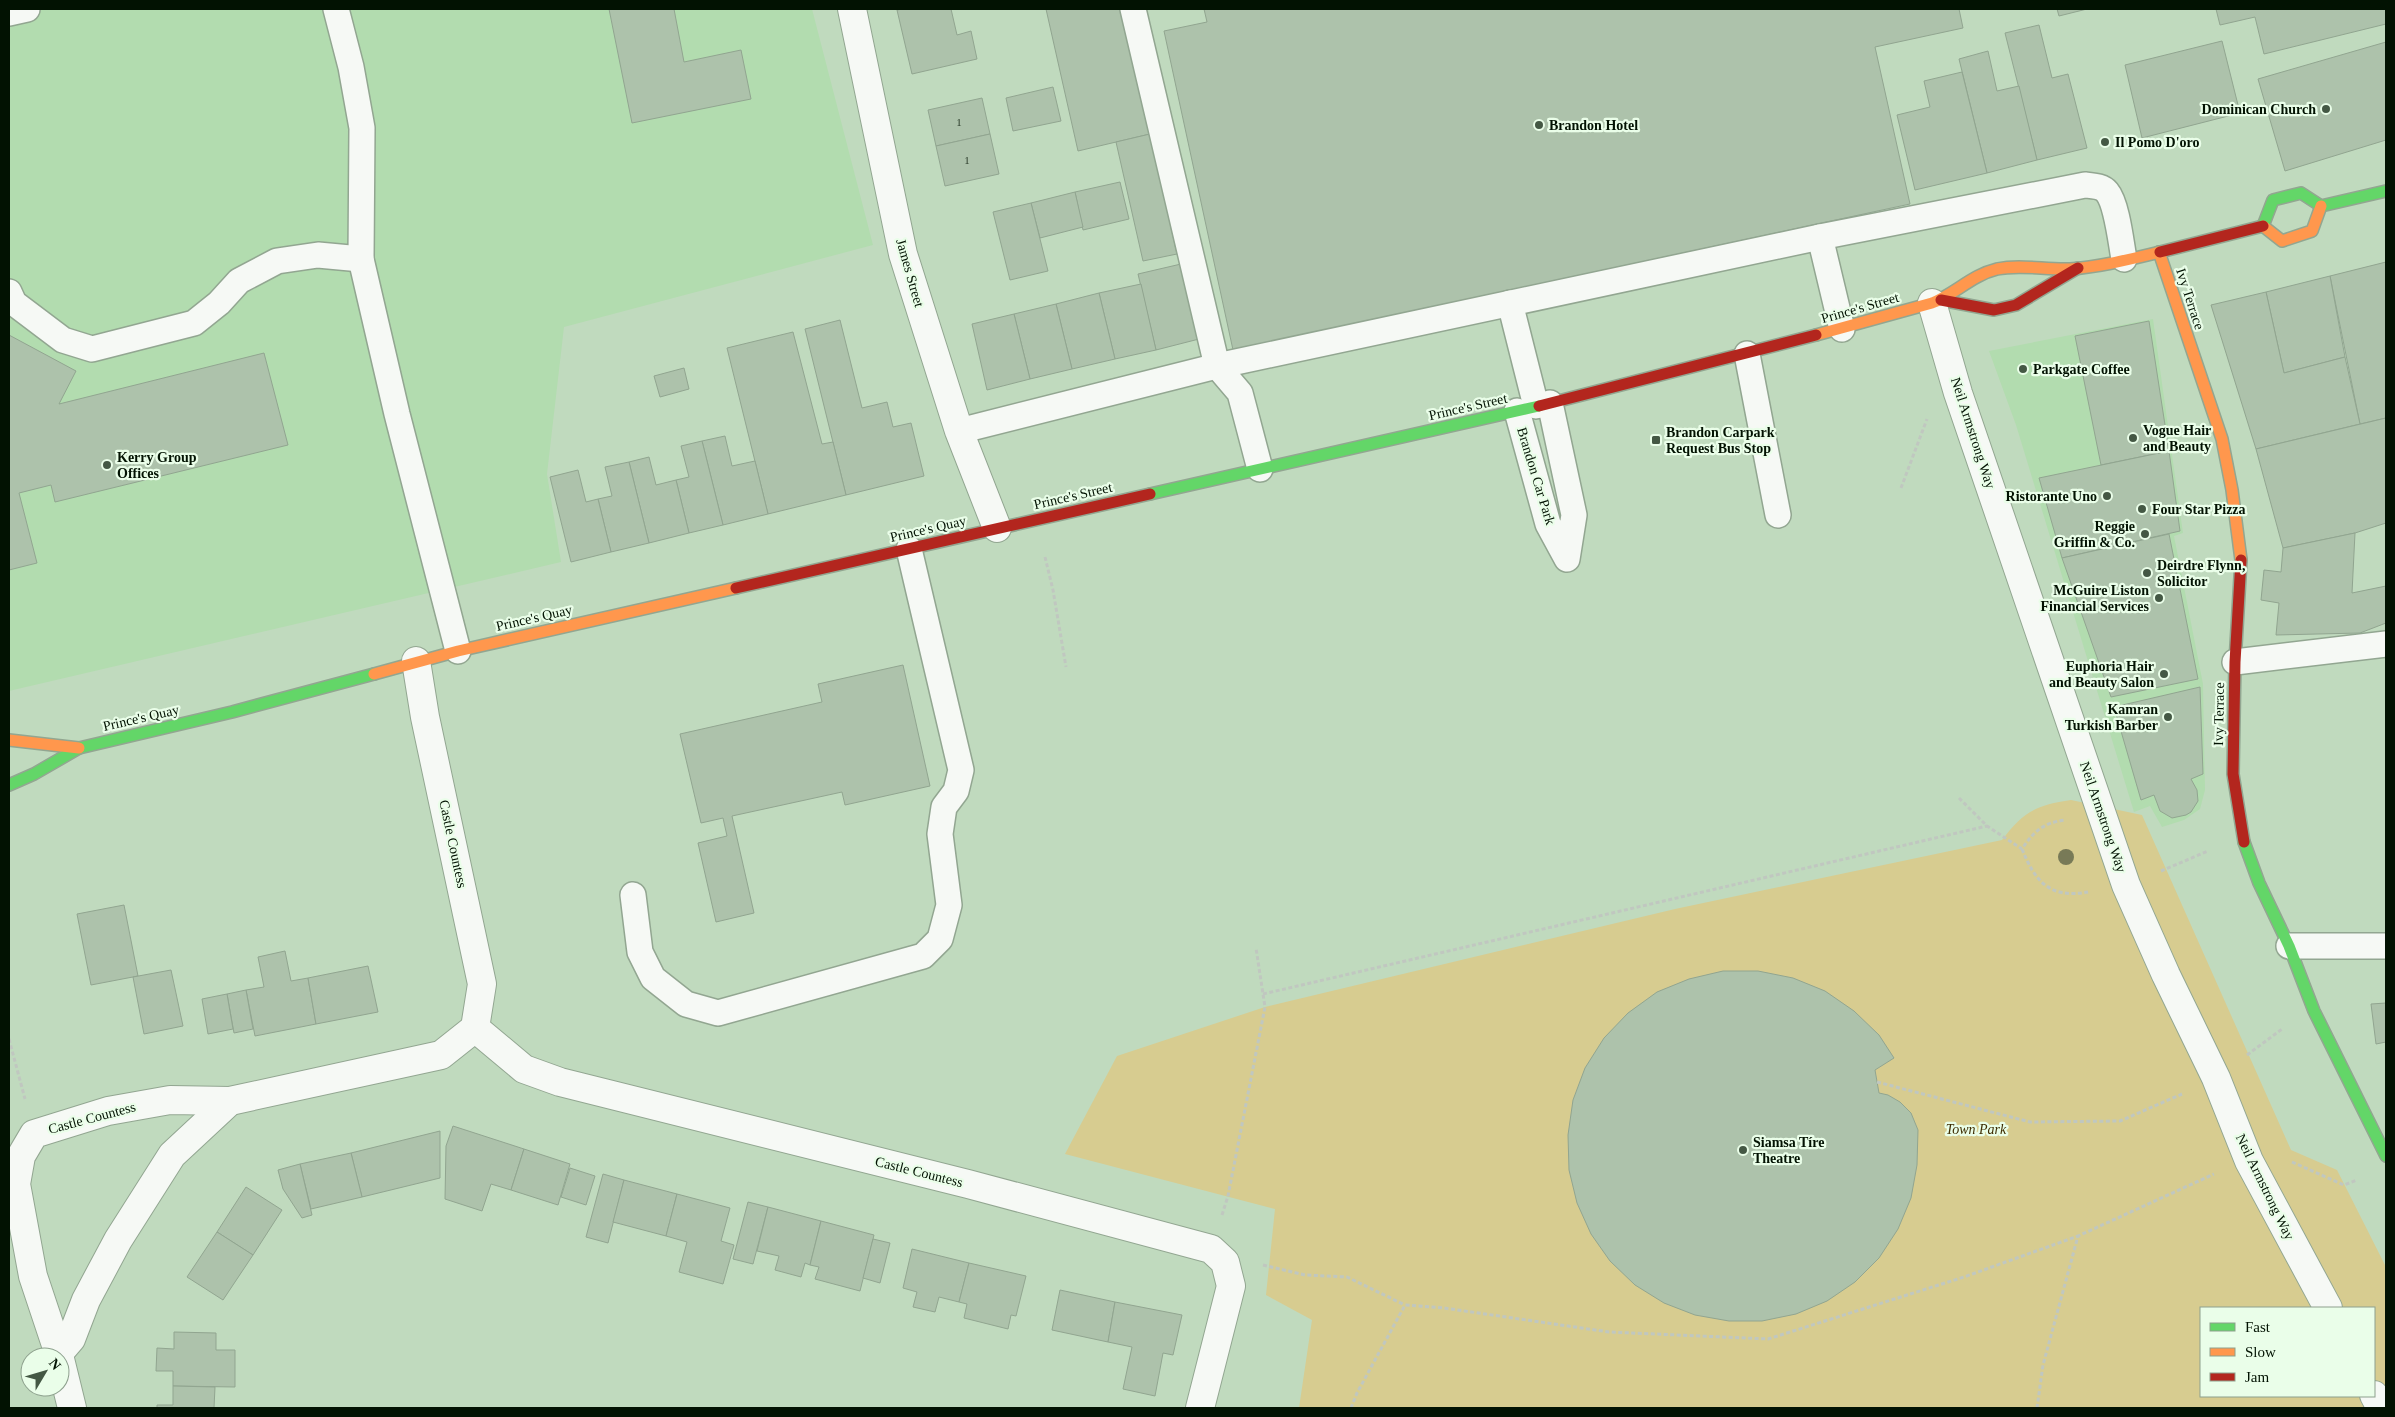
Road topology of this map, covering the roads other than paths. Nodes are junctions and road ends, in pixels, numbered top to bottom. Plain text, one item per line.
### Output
1 (26, 9) edge
2 (336, 9) edge
3 (852, 9) edge
4 (1133, 9) edge
5 (9, 13) edge
6 (2386, 191) edge
7 (2322, 206) junction
8 (2263, 226) junction
9 (1820, 237) junction
10 (2159, 252) junction
11 (361, 259) junction
12 (2124, 259) junction
13 (2078, 268) junction
14 (9, 292) edge
15 (1937, 302) junction
16 (1510, 303) junction
17 (1842, 329) junction
18 (1747, 354) junction
19 (1217, 366) junction
20 (1534, 406) junction
21 (959, 431) junction
22 (1260, 469) junction
23 (1778, 515) dead end
24 (997, 528) junction
25 (909, 549) junction
26 (2386, 644) edge
27 (458, 651) junction
28 (416, 661) junction
29 (2234, 662) junction
30 (9, 740) edge
31 (79, 748) junction
32 (9, 785) edge
33 (633, 895) dead end
34 (2289, 946) junction
35 (2386, 946) edge
36 (475, 1028) junction
37 (230, 1101) junction
38 (2386, 1156) edge
39 (2327, 1307) edge
40 (56, 1347) edge
41 (65, 1347) edge
42 (2375, 1397) edge
43 (1200, 1408) edge
44 (2381, 1408) edge

1 - 5 lane
2 - 11 lane
3 - 21 street, James Street
4 - 19 lane
6 - 7 main road
7 - 8 main road
7 - 8 main road
8 - 10 main road, Prince's Street
9 - 12 lane
9 - 16 lane
9 - 17 lane
10 - 12 main road, Prince's Street
10 - 29 main road, Ivy Terrace
11 - 14 lane
11 - 27 lane
12 - 13 main road, Prince's Street
13 - 15 main road, Prince's Street
13 - 15 main road, Prince's Street
15 - 17 main road, Prince's Street
15 - 39 street, Neil Armstrong Way
16 - 19 lane
16 - 20 lane
17 - 18 main road, Prince's Street
18 - 20 main road, Prince's Street
18 - 23 lane
19 - 21 lane
19 - 22 lane
20 - 20 lane, Brandon Car Park
20 - 22 main road, Prince's Street
21 - 24 street, James Street
22 - 24 main road, Prince's Street
24 - 25 main road, Prince's Quay
25 - 27 main road, Prince's Quay
25 - 33 lane
26 - 29 lane
27 - 28 main road, Prince's Quay
28 - 31 main road, Prince's Quay
28 - 36 street, Castle Countess
29 - 34 main road, Ivy Terrace
30 - 31 main road, Prince's Quay
31 - 32 main road, Prince's Quay
34 - 35 lane
34 - 38 main road, Ivy Terrace
36 - 37 street, Castle Countess
36 - 43 street, Castle Countess
37 - 40 street, Castle Countess
37 - 41 street
42 - 44 street

